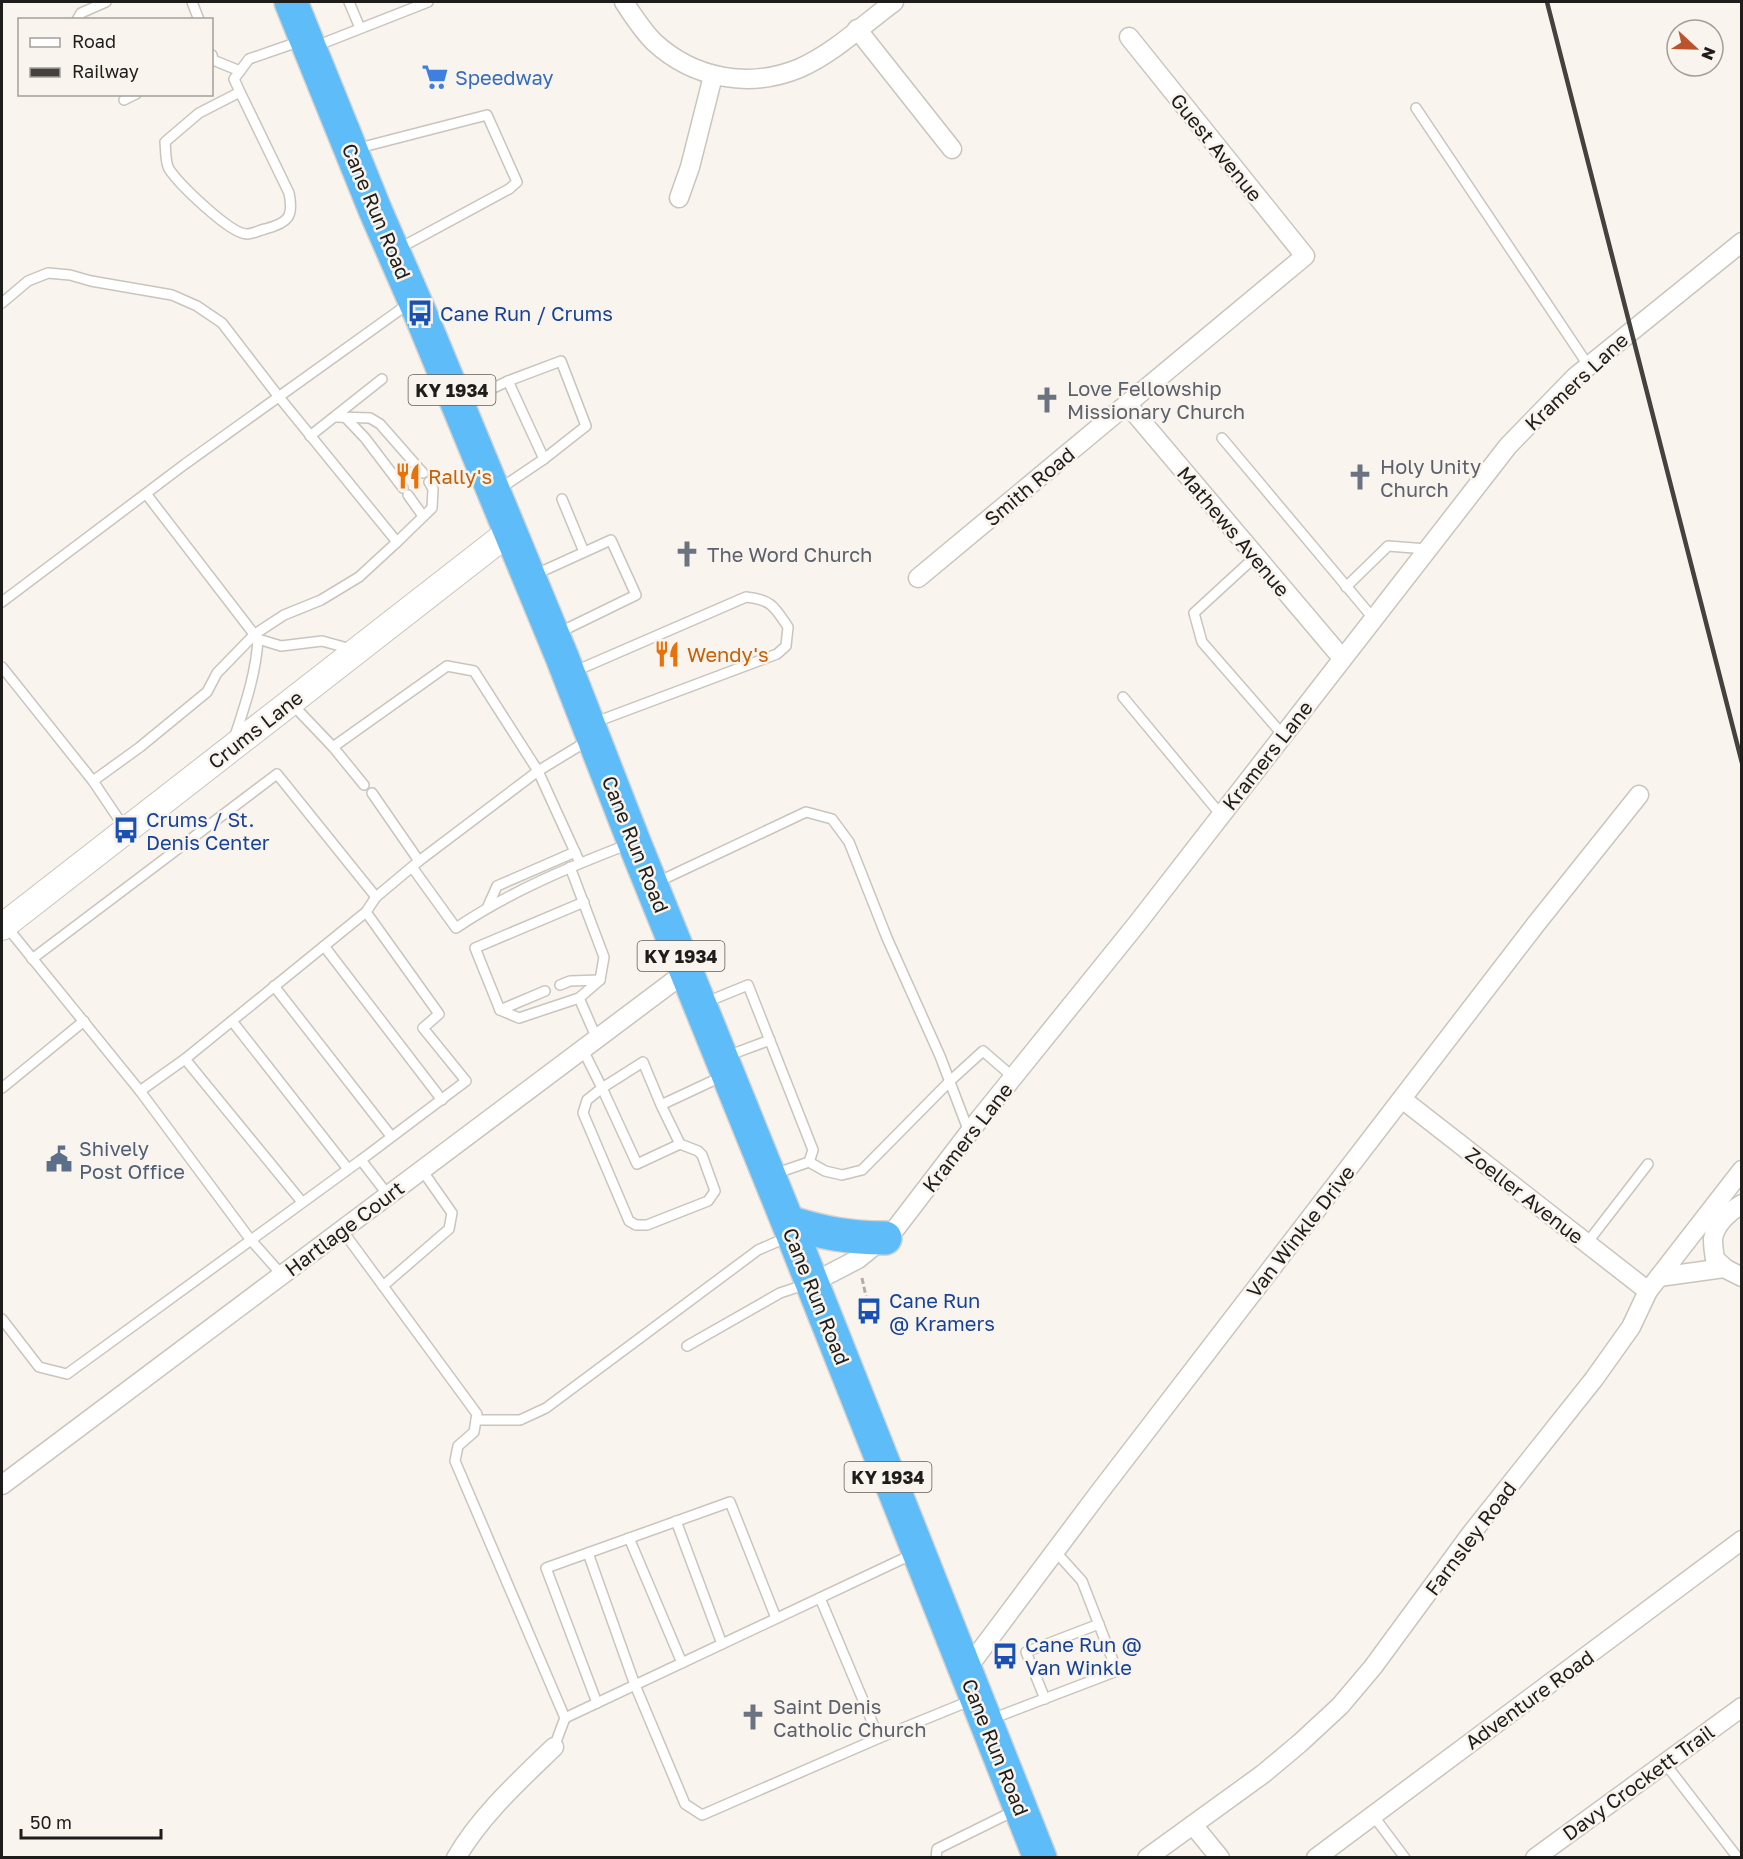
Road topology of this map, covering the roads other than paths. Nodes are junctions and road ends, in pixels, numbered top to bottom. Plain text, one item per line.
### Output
1 (106, 2) edge
2 (192, 2) edge
3 (291, 2) edge
4 (349, 2) edge
5 (428, 2) edge
6 (624, 2) edge
7 (894, 2) edge
8 (78, 18) edge
9 (198, 18) edge
10 (360, 28) junction
11 (857, 29) junction
12 (1129, 37) dead end
13 (308, 44) junction
14 (213, 59) edge
15 (240, 71) junction
16 (713, 76) junction
17 (240, 92) junction
18 (132, 96) edge
19 (124, 100) dead end
20 (1416, 108) dead end
21 (952, 149) dead end
22 (351, 150) junction
23 (680, 198) dead end
24 (1742, 242) edge
25 (393, 252) junction
26 (1305, 256) joint
27 (414, 300) junction
28 (2, 303) edge
29 (1588, 365) junction
30 (382, 379) dead end
31 (508, 381) junction
32 (279, 397) junction
33 (1127, 404) junction
34 (458, 405) junction
35 (341, 417) junction
36 (310, 436) junction
37 (1222, 438) dead end
38 (544, 459) junction
39 (423, 473) dead end
40 (429, 482) dead end
41 (493, 493) junction
42 (147, 495) junction
43 (562, 499) dead end
44 (423, 516) junction
45 (509, 532) junction
46 (397, 542) junction
47 (1427, 549) junction
48 (584, 552) junction
49 (1256, 556) junction
50 (528, 578) junction
51 (918, 578) dead end
52 (1346, 586) junction
53 (2, 602) edge
54 (1373, 618) junction
55 (256, 636) junction
56 (553, 636) junction
57 (357, 651) junction
58 (1342, 658) junction
59 (2, 668) edge
60 (569, 674) junction
61 (1123, 697) dead end
62 (290, 702) junction
63 (591, 731) junction
64 (1282, 735) junction
65 (333, 747) junction
66 (231, 748) junction
67 (538, 771) junction
68 (93, 781) junction
69 (364, 785) dead end
70 (372, 793) dead end
71 (1639, 795) dead end
72 (1221, 815) junction
73 (126, 830) junction
74 (634, 842) junction
75 (575, 852) junction
76 (580, 862) junction
77 (415, 864) junction
78 (570, 867) junction
79 (654, 887) junction
80 (376, 897) junction
81 (584, 902) junction
82 (488, 906) junction
83 (366, 912) junction
84 (3, 926) edge
85 (324, 946) junction
86 (32, 959) junction
87 (687, 971) junction
88 (600, 980) junction
89 (560, 985) dead end
90 (274, 986) junction
91 (544, 991) dead end
92 (579, 998) junction
93 (701, 1005) junction
94 (500, 1010) junction
95 (84, 1021) junction
96 (232, 1021) junction
97 (770, 1040) junction
98 (590, 1044) junction
99 (185, 1059) junction
100 (725, 1066) junction
101 (1013, 1077) junction
102 (950, 1081) junction
103 (2, 1088) edge
104 (602, 1088) junction
105 (140, 1091) junction
106 (1402, 1099) junction
107 (441, 1100) junction
108 (662, 1104) junction
109 (969, 1132) junction
110 (391, 1136) junction
111 (680, 1144) junction
112 (361, 1160) junction
113 (809, 1162) junction
114 (1648, 1164) dead end
115 (348, 1169) junction
116 (422, 1170) junction
117 (1742, 1170) edge
118 (769, 1175) junction
119 (388, 1195) junction
120 (302, 1202) junction
121 (1742, 1204) edge
122 (790, 1229) junction
123 (342, 1230) junction
124 (885, 1238) junction
125 (250, 1239) junction
126 (1587, 1243) junction
127 (1724, 1268) junction
128 (282, 1275) junction
129 (1742, 1277) edge
130 (812, 1283) junction
131 (1653, 1284) junction
132 (383, 1286) junction
133 (2, 1319) edge
134 (687, 1346) dead end
135 (476, 1420) junction
136 (2, 1485) edge
137 (676, 1521) junction
138 (629, 1538) junction
139 (1742, 1540) edge
140 (918, 1551) junction
141 (1055, 1551) junction
142 (588, 1553) junction
143 (820, 1598) junction
144 (776, 1618) junction
145 (1099, 1624) junction
146 (722, 1644) junction
147 (682, 1663) junction
148 (635, 1685) junction
149 (976, 1697) junction
150 (1045, 1699) junction
151 (597, 1703) junction
152 (1742, 1707) edge
153 (565, 1718) junction
154 (879, 1738) junction
155 (554, 1747) joint
156 (1664, 1762) junction
157 (1020, 1808) junction
158 (1372, 1814) junction
159 (1193, 1825) junction
160 (456, 1857) edge
161 (936, 1857) edge
162 (1040, 1857) edge
163 (1147, 1857) edge
164 (1220, 1857) edge
165 (1316, 1857) edge
166 (1405, 1857) edge
167 (1535, 1857) edge
168 (1737, 1857) edge

1 - 8 lane
2 - 9 lane
3 - 13 highway, Cane Run Road / KY 1934
4 - 10 lane
5 - 10 lane
6 - 16 street
7 - 11 street
10 - 13 lane
11 - 16 street
11 - 21 street
12 - 26 street, Guest Avenue
13 - 15 lane
13 - 22 highway, Cane Run Road / KY 1934
14 - 15 lane
15 - 17 lane
16 - 23 street
17 - 17 lane
18 - 19 lane
20 - 29 lane
22 - 25 highway, Cane Run Road / KY 1934
22 - 25 lane
24 - 29 street, Kramers Lane
25 - 27 highway, Cane Run Road / KY 1934
26 - 33 street, Smith Road
27 - 32 lane
27 - 34 highway, Cane Run Road / KY 1934
28 - 32 lane
29 - 47 street, Kramers Lane
30 - 35 lane
31 - 34 lane
31 - 38 lane
31 - 38 lane
32 - 36 lane
32 - 42 lane
33 - 49 street, Mathews Avenue
33 - 51 street, Smith Road
34 - 41 highway, Cane Run Road / KY 1934
35 - 36 lane
35 - 39 lane
35 - 44 lane
36 - 46 lane
37 - 52 lane
38 - 41 lane
40 - 44 lane
41 - 45 highway, Cane Run Road / KY 1934
42 - 53 lane
42 - 55 lane
43 - 48 lane
44 - 46 lane
45 - 50 highway, Cane Run Road / KY 1934
45 - 57 main road, Crums Lane
46 - 55 lane
47 - 52 lane
47 - 54 street, Kramers Lane
48 - 50 lane
48 - 56 lane
49 - 58 street, Mathews Avenue
49 - 64 lane
50 - 56 highway, Cane Run Road / KY 1934
52 - 54 lane
54 - 58 street, Kramers Lane
55 - 57 lane
55 - 66 lane
55 - 68 lane
56 - 60 highway, Cane Run Road / KY 1934
57 - 62 main road, Crums Lane
58 - 64 street, Kramers Lane
59 - 68 lane
60 - 63 highway, Cane Run Road / KY 1934
60 - 63 lane
61 - 72 lane
62 - 65 lane
62 - 66 main road, Crums Lane
63 - 67 lane
63 - 74 highway, Cane Run Road / KY 1934
64 - 72 street, Kramers Lane
65 - 67 lane
65 - 69 lane
66 - 73 main road, Crums Lane
67 - 75 lane
67 - 77 lane
68 - 73 lane
70 - 77 lane
71 - 106 street, Van Winkle Drive
72 - 101 street, Kramers Lane
73 - 84 main road, Crums Lane
74 - 76 lane
74 - 79 highway, Cane Run Road / KY 1934
75 - 76 lane
75 - 82 lane
76 - 78 lane
77 - 80 lane
77 - 82 lane
78 - 81 lane
78 - 82 lane
79 - 87 highway, Cane Run Road / KY 1934
79 - 102 lane
80 - 83 lane
80 - 86 lane
81 - 88 lane
81 - 94 lane
83 - 85 lane
83 - 107 lane
84 - 86 lane
85 - 90 lane
85 - 107 lane
86 - 95 lane
87 - 93 highway, Cane Run Road / KY 1934
87 - 98 street, Hartlage Court
88 - 89 lane
88 - 92 lane
90 - 96 lane
90 - 110 lane
91 - 94 lane
92 - 94 lane
92 - 98 lane
93 - 97 lane
93 - 100 highway, Cane Run Road / KY 1934
95 - 103 lane
95 - 105 lane
96 - 99 lane
96 - 115 lane
97 - 100 lane
97 - 113 lane
98 - 104 lane
98 - 116 street, Hartlage Court
99 - 105 lane
99 - 120 lane
100 - 108 lane
100 - 118 highway, Cane Run Road / KY 1934
101 - 102 lane
101 - 109 street, Kramers Lane
102 - 109 lane
102 - 113 lane
104 - 108 lane
104 - 111 lane
104 - 111 lane
105 - 125 lane
106 - 126 street, Zoeller Avenue
106 - 141 street, Van Winkle Drive
107 - 110 lane
108 - 111 lane
109 - 124 street, Kramers Lane
110 - 112 lane
112 - 115 lane
112 - 119 lane
113 - 118 lane
114 - 126 lane
115 - 120 lane
116 - 119 street, Hartlage Court
116 - 132 lane
117 - 131 street, Farnsley Road
118 - 122 highway, Cane Run Road / KY 1934
119 - 123 street, Hartlage Court
120 - 125 lane
121 - 127 street
122 - 124 highway
122 - 130 highway, Cane Run Road / KY 1934
122 - 135 lane
123 - 128 street, Hartlage Court
123 - 132 lane
124 - 130 street, Kramers Lane
125 - 128 lane
125 - 133 lane
126 - 131 street, Zoeller Avenue
127 - 129 street
127 - 131 street
128 - 136 street, Hartlage Court
130 - 134 lane
130 - 140 highway, Cane Run Road / KY 1934
131 - 159 street, Farnsley Road
132 - 135 lane
135 - 153 lane
137 - 138 lane
137 - 144 lane
137 - 146 lane
138 - 142 lane
138 - 147 lane
139 - 158 street, Adventure Road
140 - 143 lane
140 - 149 highway, Cane Run Road / KY 1934
141 - 145 lane
141 - 149 street, Van Winkle Drive
142 - 148 lane
142 - 151 lane
143 - 144 lane
143 - 154 lane
144 - 146 lane
145 - 150 lane
145 - 150 lane
146 - 147 lane
147 - 148 lane
148 - 151 lane
148 - 154 lane
149 - 150 lane
149 - 154 lane
149 - 157 highway, Cane Run Road / KY 1934
151 - 153 lane
152 - 156 street, Davy Crockett Trail
153 - 155 lane
155 - 160 street
156 - 167 street, Davy Crockett Trail
156 - 168 lane
157 - 161 lane
157 - 162 highway, Cane Run Road / KY 1934
158 - 165 street, Adventure Road
158 - 166 lane
159 - 163 street, Farnsley Road
159 - 164 street

